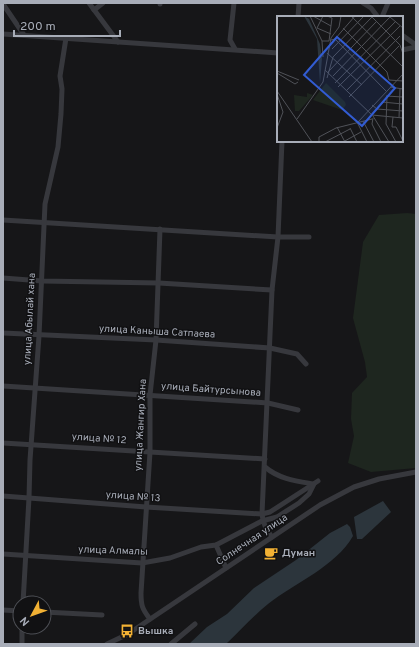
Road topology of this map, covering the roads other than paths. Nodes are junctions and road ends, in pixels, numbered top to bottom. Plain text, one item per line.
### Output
1 (89, 3) edge
2 (103, 3) edge
3 (234, 3) edge
4 (300, 3) edge
5 (364, 3) edge
6 (388, 3) edge
7 (3, 4) edge
8 (94, 10) junction
9 (298, 16) edge
10 (377, 16) edge
11 (382, 16) edge
12 (3, 34) edge
13 (24, 35) junction
14 (403, 36) edge
15 (66, 38) junction
16 (118, 42) junction
17 (416, 46) edge
18 (235, 49) junction
19 (403, 50) edge
20 (277, 53) edge
21 (282, 142) edge
22 (3, 220) edge
23 (44, 223) junction
24 (160, 228) junction
25 (278, 237) junction
26 (309, 237) dead end
27 (3, 278) edge
28 (42, 281) junction
29 (159, 284) junction
30 (272, 290) junction
31 (3, 333) edge
32 (39, 336) junction
33 (156, 340) junction
34 (270, 348) junction
35 (306, 364) dead end
36 (3, 386) edge
37 (35, 388) junction
38 (150, 395) junction
39 (268, 403) junction
40 (298, 410) dead end
41 (3, 443) edge
42 (32, 444) junction
43 (150, 452) junction
44 (265, 459) junction
45 (265, 467) junction
46 (416, 472) edge
47 (316, 482) junction
48 (3, 496) edge
49 (29, 498) junction
50 (146, 507) junction
51 (262, 514) junction
52 (262, 521) junction
53 (272, 537) junction
54 (216, 545) junction
55 (3, 554) edge
56 (26, 556) junction
57 (142, 563) junction
58 (226, 568) junction
59 (24, 595) edge
60 (52, 612) edge
61 (102, 615) dead end
62 (150, 619) junction
63 (195, 624) dead end
64 (107, 644) edge
65 (171, 644) edge

1 - 8 street
2 - 8 street
3 - 18 street
4 - 9 street
5 - 10 street
6 - 11 street
7 - 13 street
8 - 16 street
12 - 13 street
13 - 15 street
14 - 17 street
15 - 16 street
15 - 23 street, улица Абылай хана
16 - 18 street
17 - 19 street
18 - 20 street
21 - 25 street
22 - 23 street
23 - 24 street
23 - 28 street, улица Абылай хана
24 - 25 street
24 - 29 street, улица Жангир Хана
25 - 26 street
25 - 30 street
27 - 28 street
28 - 29 street
28 - 32 street, улица Абылай хана
29 - 30 street
29 - 33 street, улица Жангир Хана
30 - 34 street
31 - 32 street, улица Каныша Сатпаева
32 - 33 street, улица Каныша Сатпаева
32 - 37 street, улица Абылай хана
33 - 34 street, улица Каныша Сатпаева
33 - 38 street, улица Жангир Хана
34 - 35 street, улица Каныша Сатпаева
34 - 39 street
36 - 37 street, улица Байтурсынова
37 - 38 street, улица Байтурсынова
37 - 42 street, улица Абылай хана
38 - 39 street, улица Байтурсынова
38 - 43 street, улица Жангир Хана
39 - 40 street, улица Байтурсынова
39 - 44 street
41 - 42 street, улица № 12
42 - 43 street, улица № 12
42 - 49 street, улица Абылай хана
43 - 44 street, улица № 12
43 - 50 street, улица Жангир Хана
44 - 45 street
45 - 47 street
45 - 51 street
46 - 53 street, Солнечная улица
47 - 51 street
47 - 52 street, улица Алмалы
48 - 49 street, улица № 13
49 - 50 street, улица № 13
49 - 56 street, улица Абылай хана
50 - 51 street, улица № 13
50 - 57 street, улица Жангир Хана
51 - 52 street
52 - 53 street
52 - 54 street, улица Алмалы
53 - 58 street, Солнечная улица
54 - 57 street, улица Алмалы
54 - 58 street
55 - 56 street, улица Алмалы
56 - 57 street, улица Алмалы
56 - 59 street, улица Абылай хана
57 - 62 street, улица Жангир Хана
58 - 62 street, Солнечная улица
60 - 61 street
62 - 64 street, Солнечная улица
63 - 65 street

